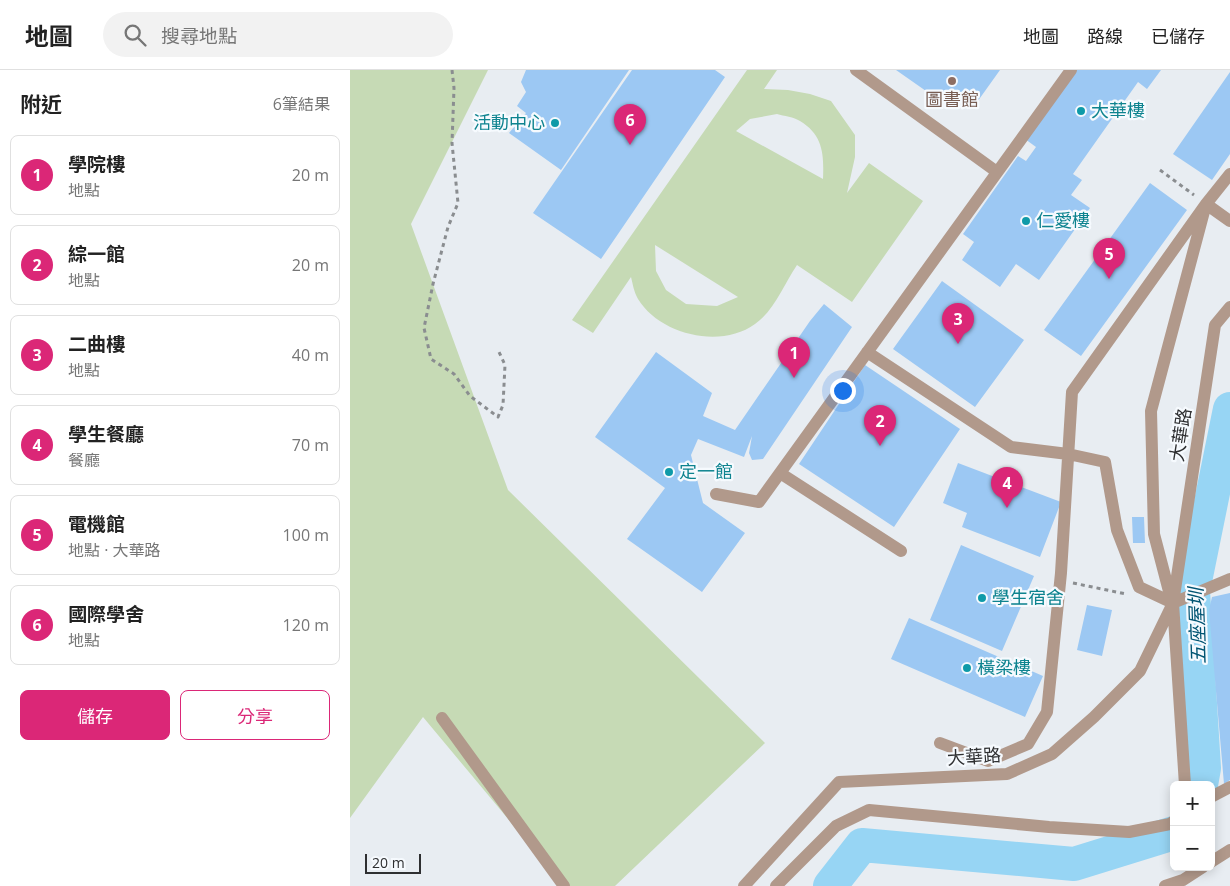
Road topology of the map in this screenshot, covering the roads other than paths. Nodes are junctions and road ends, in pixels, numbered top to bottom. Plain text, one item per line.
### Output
1 (856, 70) edge
2 (1070, 70) edge
3 (997, 172) junction
4 (1230, 174) edge
5 (1206, 204) junction
6 (1230, 221) edge
7 (1230, 307) edge
8 (867, 352) junction
9 (1068, 454) junction
10 (780, 473) junction
11 (716, 494) dead end
12 (902, 551) dead end
13 (1228, 580) edge
14 (1173, 603) junction
15 (442, 718) dead end
16 (940, 743) dead end
17 (1185, 781) edge
18 (1230, 787) edge
19 (1215, 795) edge
20 (1170, 824) edge
21 (1230, 850) edge
22 (1215, 859) edge
23 (1197, 871) edge
24 (564, 886) edge
25 (744, 886) edge
26 (776, 886) edge
27 (1166, 886) edge

1 - 3 street
2 - 3 street
3 - 8 street
4 - 5 street
5 - 6 street
5 - 9 street
5 - 14 street
7 - 14 street, 大華路
8 - 9 street
8 - 10 street
9 - 14 street
9 - 16 street
10 - 11 street
10 - 12 street
13 - 14 street
14 - 17 street, 大華路
14 - 25 street, 大華路
15 - 24 street
18 - 19 street
20 - 26 street
21 - 22 street
23 - 27 street

